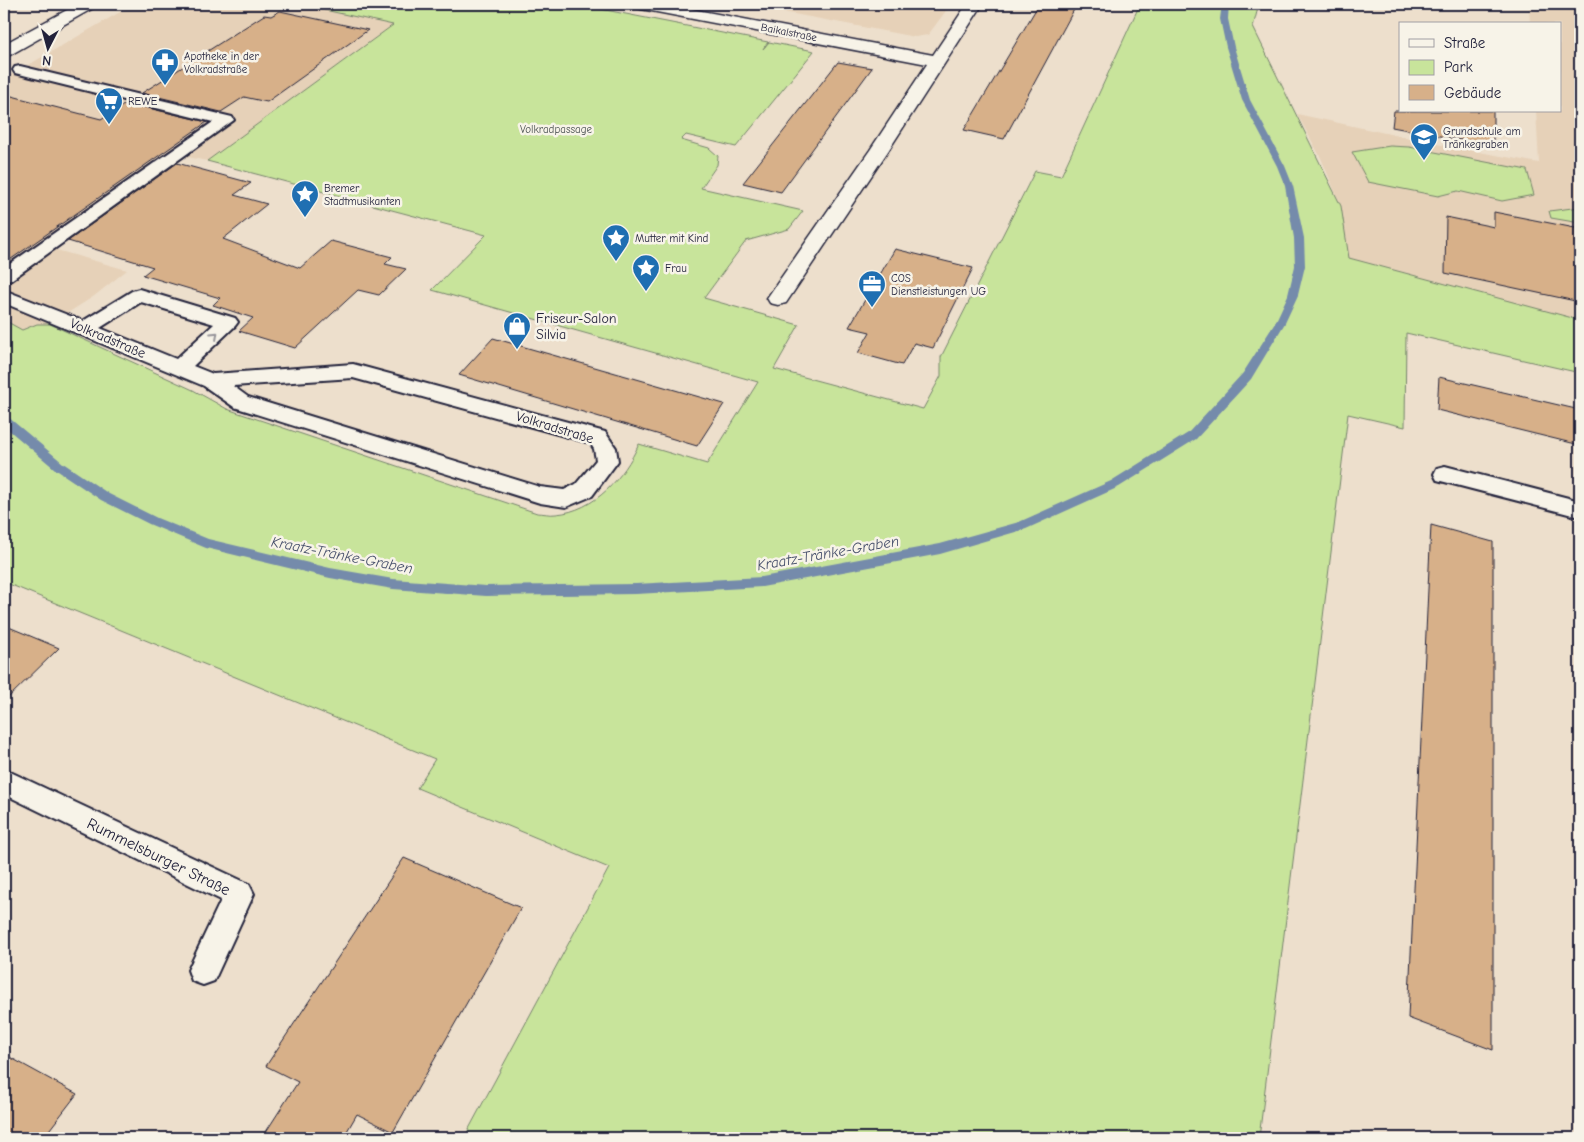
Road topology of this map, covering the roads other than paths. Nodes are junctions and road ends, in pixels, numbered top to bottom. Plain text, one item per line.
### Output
1 (89, 4) edge
2 (641, 4) edge
3 (975, 4) edge
4 (4, 51) edge
5 (937, 61) junction
6 (20, 70) dead end
7 (4, 276) edge
8 (4, 296) edge
9 (778, 298) dead end
10 (85, 330) junction
11 (178, 367) junction
12 (211, 381) junction
13 (1445, 474) dead end
14 (1580, 510) edge
15 (4, 781) edge
16 (203, 970) dead end

1 - 4 street
2 - 5 street, Baikalstraße
3 - 5 street
5 - 9 street
6 - 7 lane
8 - 10 lane, Volkradstraße
10 - 11 lane, Volkradstraße
11 -> 10 lane
11 - 12 lane, Volkradstraße
12 - 12 lane, Volkradstraße
13 - 14 lane
15 - 16 lane, Rummelsburger Straße

